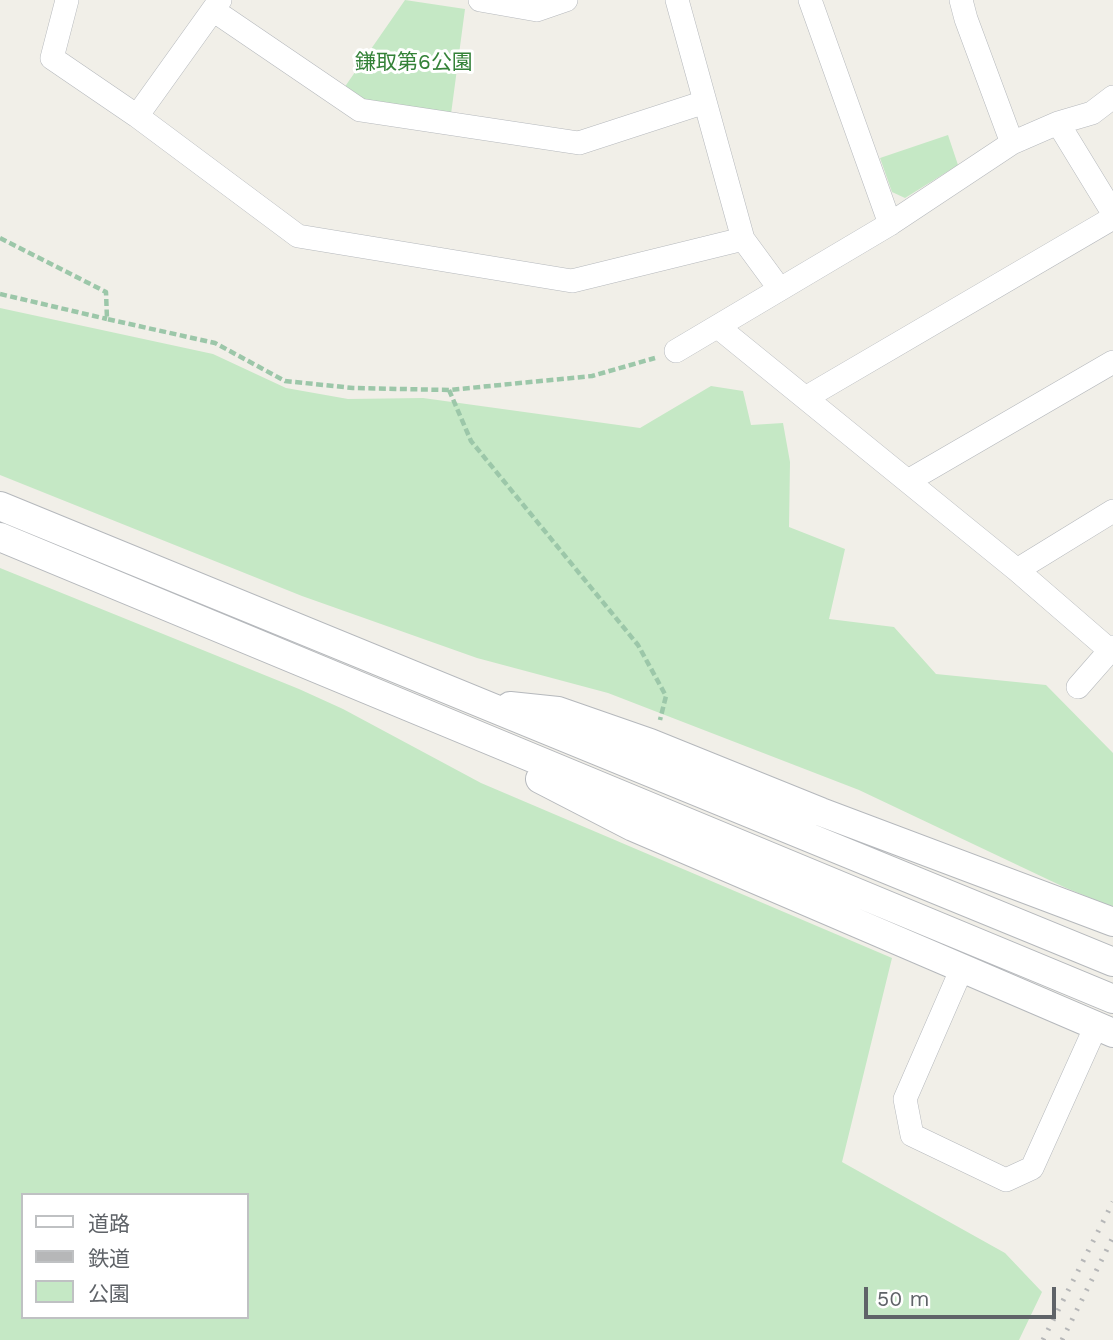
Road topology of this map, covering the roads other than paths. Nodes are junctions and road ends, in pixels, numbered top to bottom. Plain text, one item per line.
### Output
1 (67, 0) edge
2 (480, 0) edge
3 (566, 0) edge
4 (677, 0) edge
5 (810, 0) edge
6 (961, 0) edge
7 (217, 5) edge
8 (1113, 97) edge
9 (705, 102) junction
10 (137, 116) junction
11 (1058, 123) junction
12 (1012, 142) junction
13 (1113, 215) edge
14 (890, 223) junction
15 (743, 239) junction
16 (779, 288) junction
17 (718, 327) junction
18 (677, 351) road end
19 (1113, 362) edge
20 (807, 397) junction
21 (908, 481) junction
22 (0, 506) edge
23 (1113, 511) edge
24 (0, 537) edge
25 (1017, 570) junction
26 (1112, 650) edge
27 (1077, 687) dead end
28 (476, 702) junction
29 (462, 729) junction
30 (1113, 922) edge
31 (1113, 962) edge
32 (962, 968) junction
33 (1113, 999) edge
34 (1105, 1029) edge

1 - 10 street
2 - 3 street
4 - 9 street
5 - 14 street
6 - 12 street
7 - 9 street
7 - 10 street
8 - 11 street
9 - 15 street
10 - 15 street
11 - 12 street
11 - 13 street
12 - 14 street
13 - 20 street
14 - 16 street
15 - 16 street
16 - 17 street
17 - 18 street
17 - 20 street
19 - 21 street
20 - 21 street
21 - 25 street
22 - 28 street
23 - 25 street
24 - 29 street
25 - 26 street
26 - 27 street
28 - 30 street
28 - 31 street
29 - 32 street
29 - 33 street
32 - 34 street
32 - 34 street

